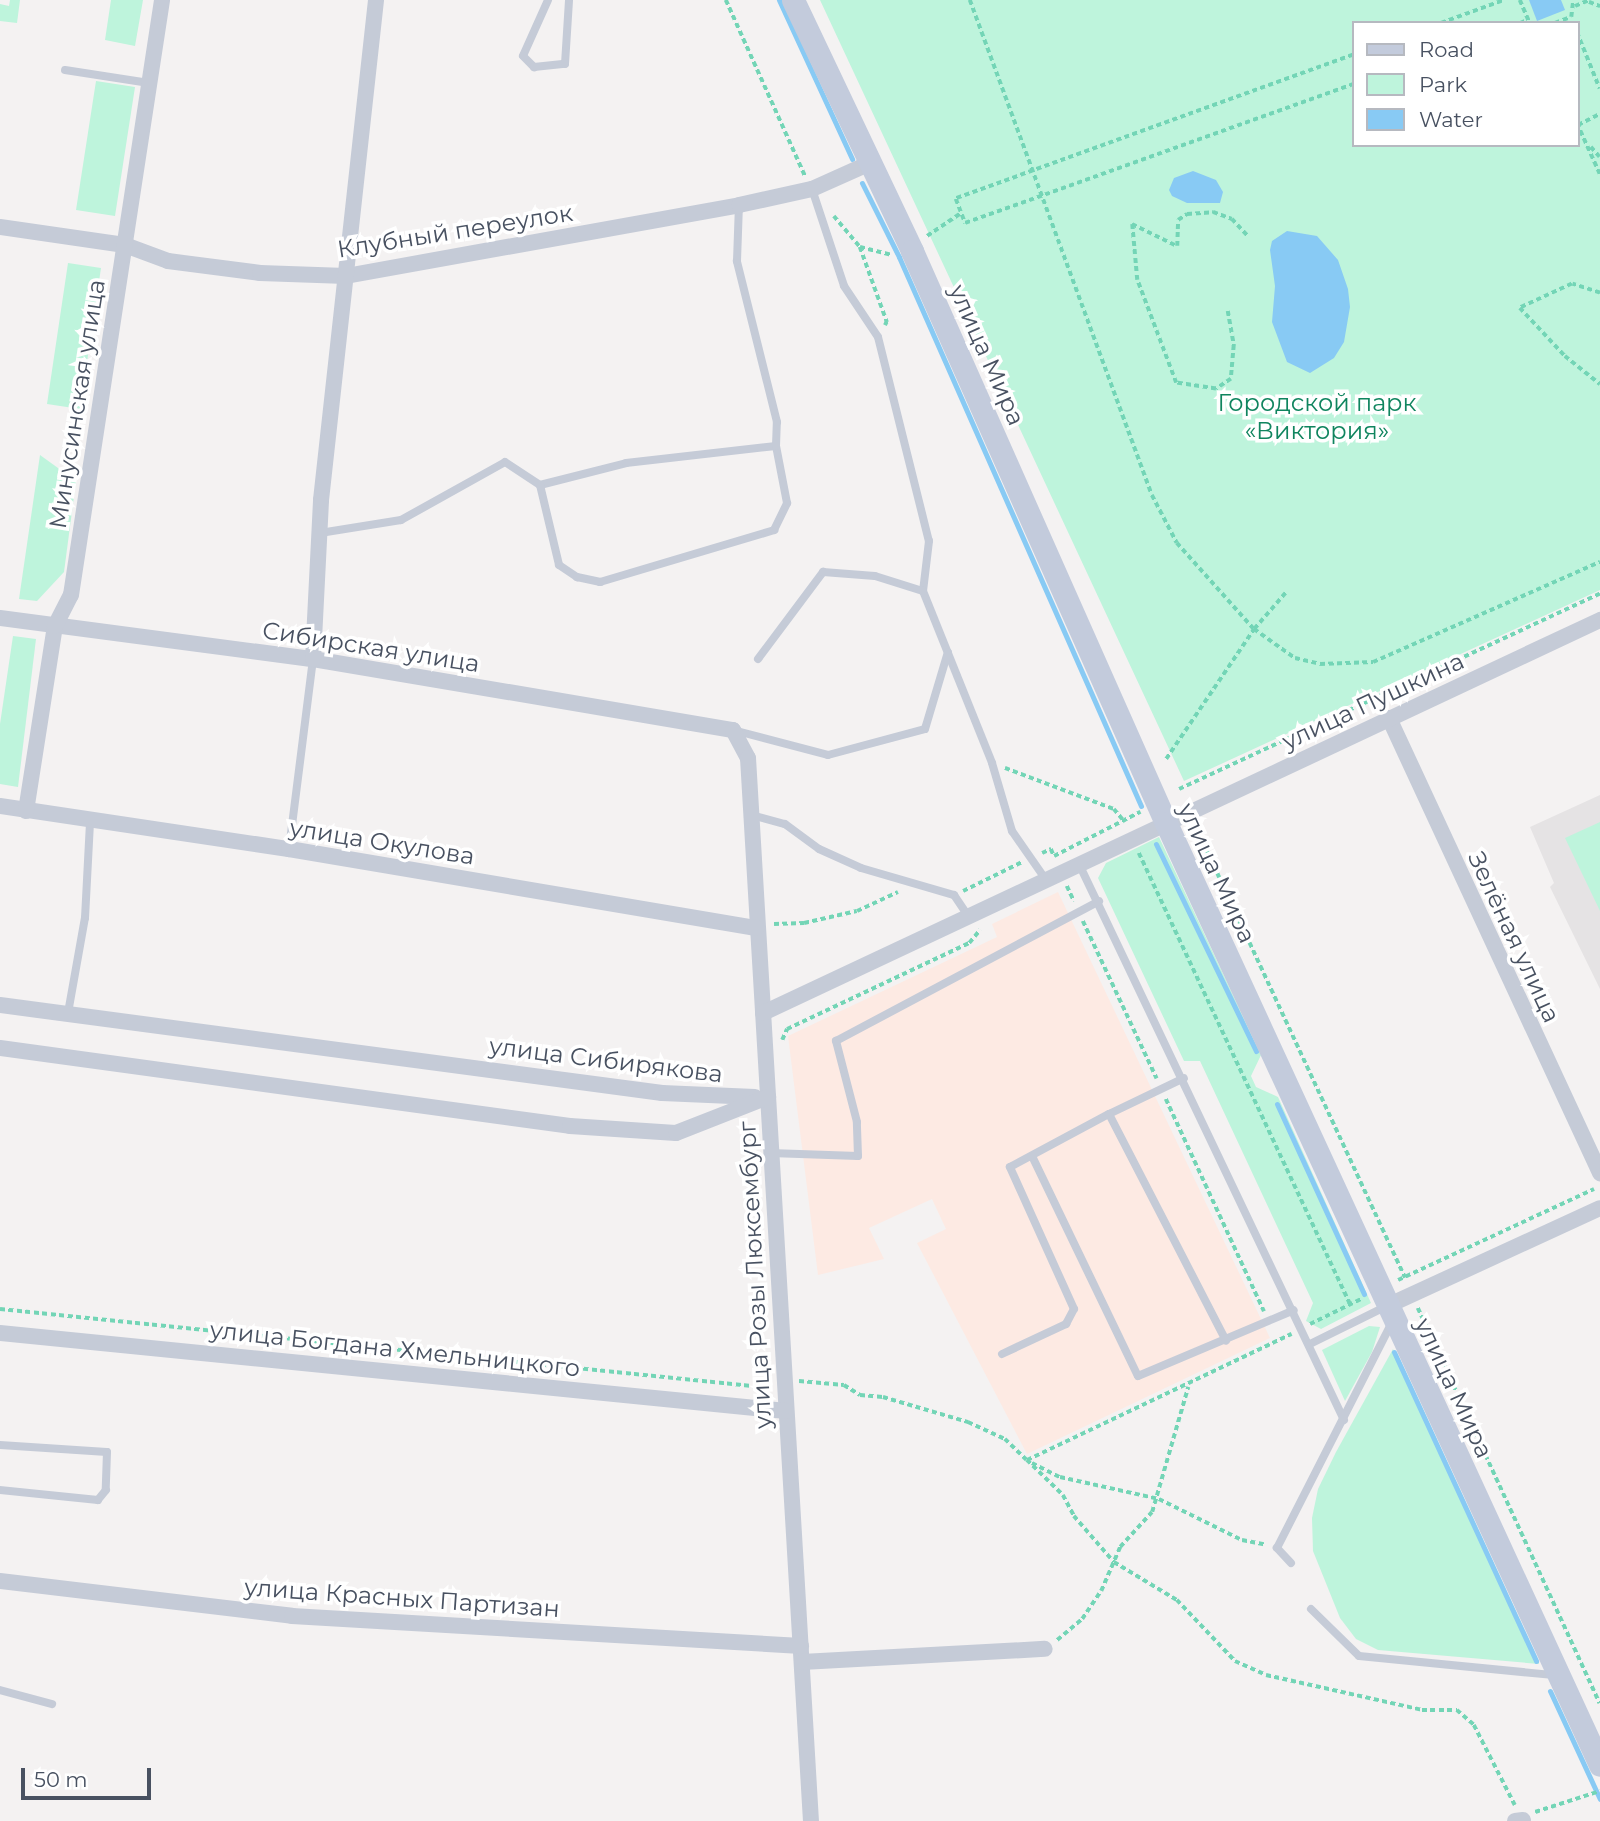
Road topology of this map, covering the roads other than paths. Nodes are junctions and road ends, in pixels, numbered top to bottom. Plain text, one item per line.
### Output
1 (162, 0) edge
2 (376, 0) edge
3 (548, 0) edge
4 (569, 0) edge
5 (793, 0) edge
6 (65, 70) dead end
7 (149, 83) junction
8 (870, 163) junction
9 (812, 189) junction
10 (739, 205) junction
11 (0, 226) edge
12 (125, 245) junction
13 (346, 276) junction
14 (776, 446) junction
15 (540, 485) junction
16 (320, 533) junction
17 (923, 591) junction
18 (0, 618) edge
19 (1600, 620) edge
20 (55, 626) junction
21 (948, 652) junction
22 (313, 659) junction
23 (758, 659) dead end
24 (1389, 718) junction
25 (733, 730) junction
26 (0, 807) edge
27 (26, 811) junction
28 (751, 815) junction
29 (90, 822) junction
30 (1166, 823) junction
31 (289, 849) junction
32 (1079, 864) junction
33 (1046, 880) junction
34 (1099, 901) junction
35 (968, 916) junction
36 (756, 928) junction
37 (0, 1005) edge
38 (68, 1013) junction
39 (763, 1013) junction
40 (0, 1048) edge
41 (1184, 1079) junction
42 (768, 1097) junction
43 (1110, 1114) junction
44 (769, 1153) junction
45 (1032, 1156) junction
46 (1600, 1173) edge
47 (1600, 1208) edge
48 (1294, 1310) junction
49 (1390, 1313) junction
50 (0, 1333) edge
51 (1226, 1341) junction
52 (1310, 1344) junction
53 (1002, 1354) dead end
54 (786, 1411) junction
55 (1344, 1420) junction
56 (0, 1445) edge
57 (0, 1490) edge
58 (1291, 1563) dead end
59 (0, 1581) edge
60 (1311, 1609) dead end
61 (1045, 1649) road end
62 (802, 1654) junction
63 (1557, 1675) junction
64 (0, 1690) edge
65 (52, 1704) dead end
66 (1600, 1765) edge
67 (811, 1821) edge
68 (1515, 1821) edge
69 (1524, 1821) edge

1 - 7 street, Минусинская улица
2 - 13 street
3 - 4 lane
5 - 8 main road, улица Мира
6 - 7 lane
7 - 12 street, Минусинская улица
8 - 9 street, Клубный переулок
8 - 30 main road, улица Мира
9 - 10 street, Клубный переулок
9 - 17 lane
10 - 13 street, Клубный переулок
10 - 14 lane
11 - 12 street, Клубный переулок
12 - 13 street, Клубный переулок
12 - 20 street, Минусинская улица
13 - 16 street
14 - 15 lane
14 - 15 lane
15 - 16 lane
16 - 22 street
17 - 21 lane
17 - 23 lane
18 - 20 street, Сибирская улица
19 - 24 street, улица Пушкина
20 - 22 street, Сибирская улица
20 - 27 street, Минусинская улица
21 - 25 lane
21 - 33 lane
22 - 25 street, Сибирская улица
22 - 31 lane
24 - 30 street, улица Пушкина
24 - 46 street, Зелёная улица
25 - 28 street, улица Розы Люксембург
26 - 27 street, улица Окулова
27 - 29 street, улица Окулова
28 - 35 lane
28 - 36 street, улица Розы Люксембург
29 - 31 street, улица Окулова
29 - 38 lane
30 - 32 street, улица Пушкина
30 - 49 main road, улица Мира
31 - 36 street, улица Окулова
32 - 33 street, улица Пушкина
32 - 34 lane
33 - 35 street, улица Пушкина
34 - 41 lane
34 - 44 lane
35 - 39 street, улица Пушкина
36 - 39 street, улица Розы Люксембург
37 - 38 street, улица Сибирякова
38 - 42 street, улица Сибирякова
39 - 42 street, улица Розы Люксембург
40 - 42 street, улица Сибирякова
41 - 43 lane
41 - 48 lane
42 - 44 street, улица Розы Люксембург
43 - 45 lane
43 - 51 lane
44 - 54 street, улица Розы Люксембург
45 - 51 lane
45 - 53 lane
47 - 49 street
48 - 51 lane
48 - 52 lane
49 - 52 lane
49 - 55 lane
49 - 63 main road, улица Мира
50 - 54 street, улица Богдана Хмельницкого
52 - 55 lane
54 - 62 street, улица Розы Люксембург
55 - 58 lane
56 - 57 lane
59 - 62 street, улица Красных Партизан
60 - 63 lane
61 - 62 street, улица Красных Партизан
62 - 67 street, улица Розы Люксембург
63 - 66 main road, улица Мира
64 - 65 lane
68 - 69 street

